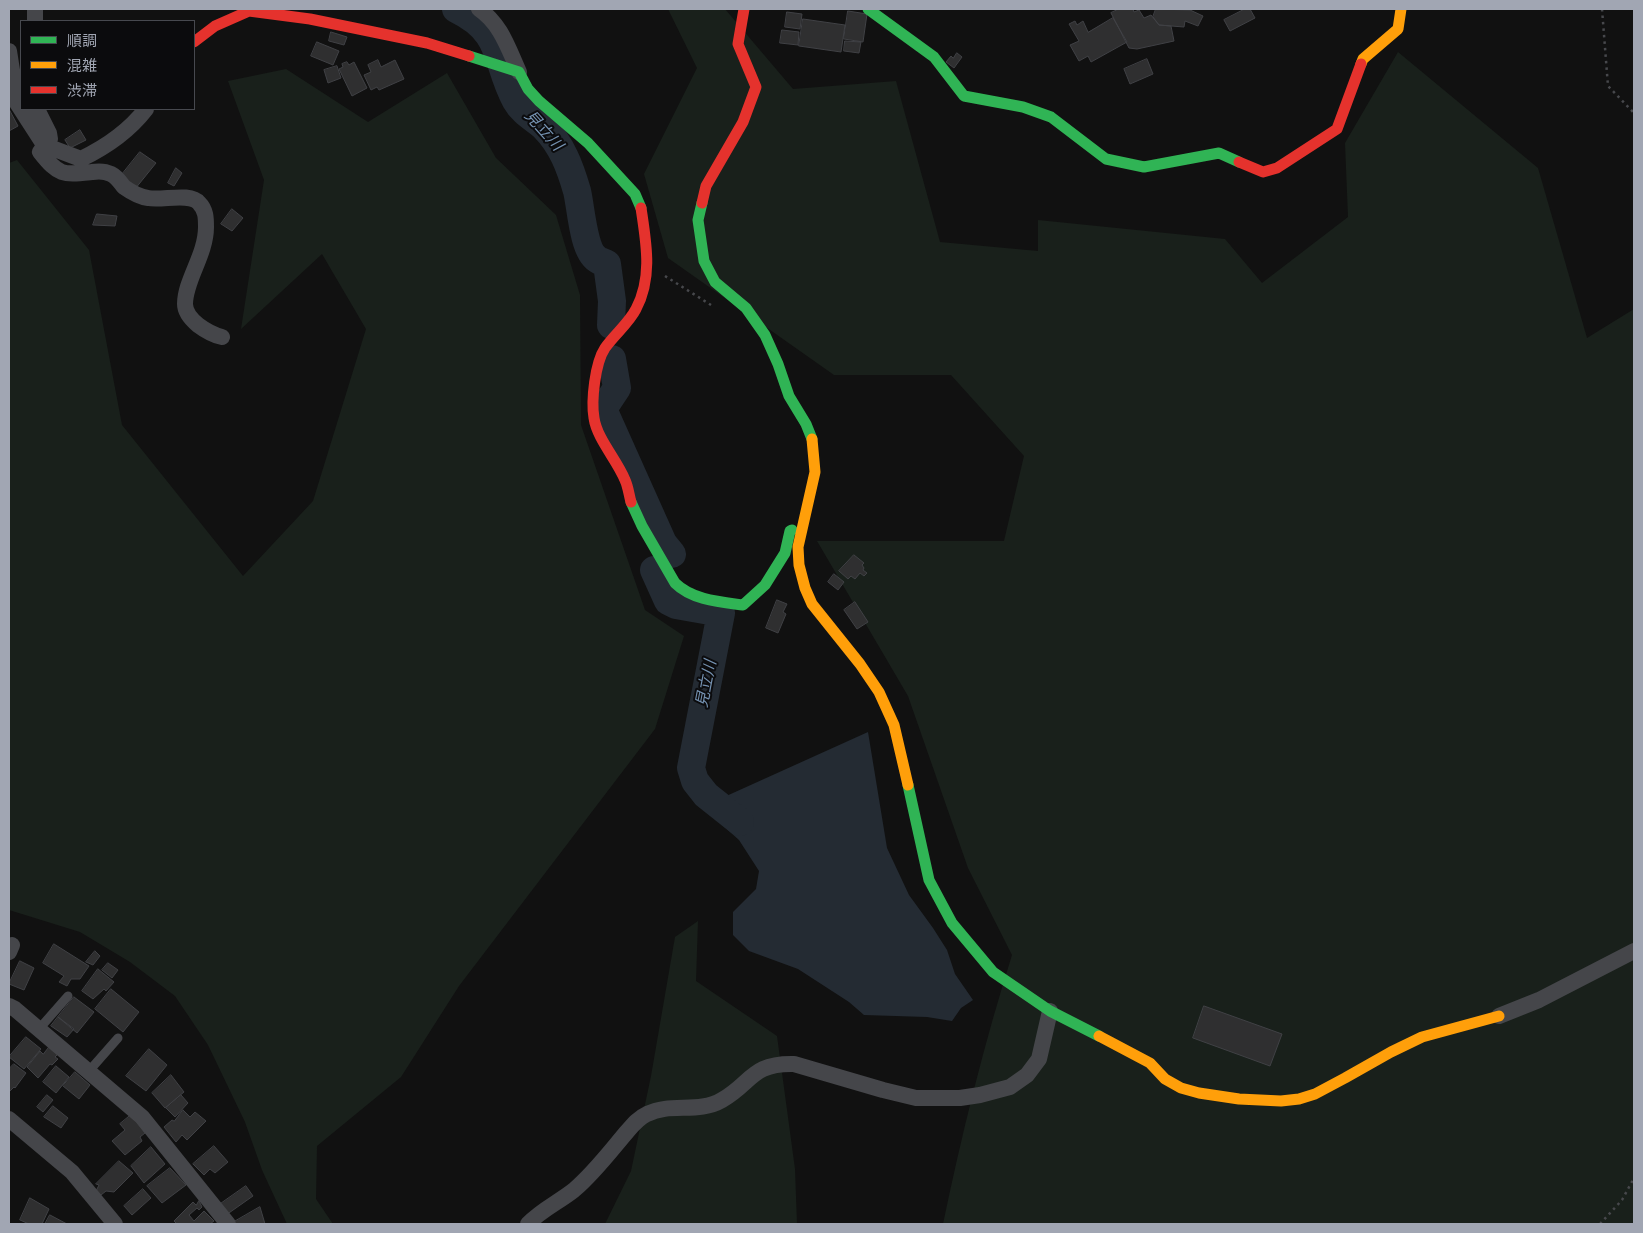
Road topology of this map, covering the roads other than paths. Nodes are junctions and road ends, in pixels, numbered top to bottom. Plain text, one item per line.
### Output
1 (479, 9) edge
2 (744, 9) edge
3 (868, 9) edge
4 (1401, 9) edge
5 (195, 41) edge
6 (9, 51) edge
7 (507, 69) junction
8 (11, 96) edge
9 (20, 109) edge
10 (20, 110) edge
11 (37, 110) edge
12 (145, 110) edge
13 (44, 145) junction
14 (222, 337) dead end
15 (805, 519) junction
16 (1634, 951) edge
17 (68, 996) dead end
18 (9, 1006) edge
19 (1050, 1012) junction
20 (1499, 1016) joint
21 (39, 1029) junction
22 (118, 1038) dead end
23 (89, 1071) junction
24 (9, 1119) edge
25 (115, 1224) edge
26 (228, 1224) edge
27 (528, 1224) edge

1 - 7 street
2 - 15 street
3 - 4 street
5 - 7 street
6 - 8 street
7 - 15 street
8 - 9 street
10 - 13 street
11 - 13 street
12 - 13 street
13 - 14 street
15 - 19 street
16 - 20 street
17 - 21 lane
18 - 21 street
19 - 20 street
19 - 27 street
21 - 23 street
22 - 23 lane
23 - 26 street
24 - 25 street

